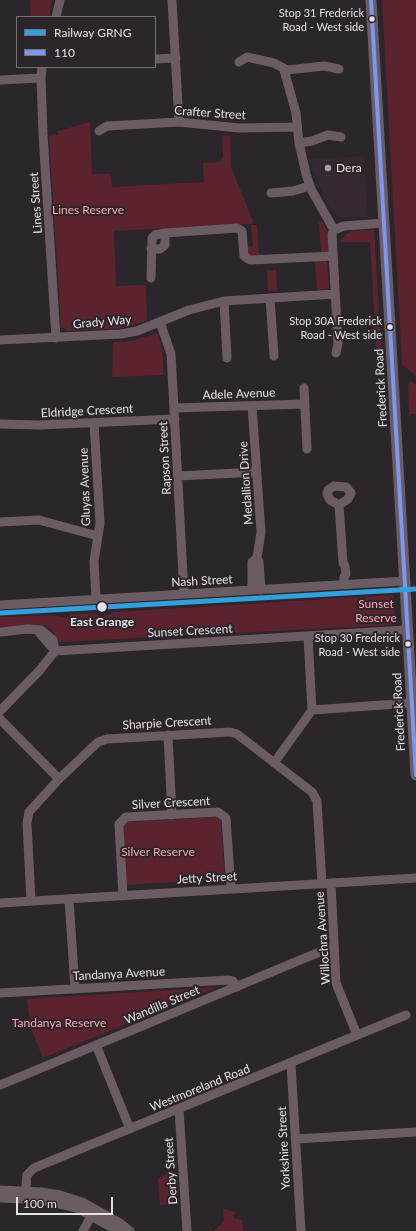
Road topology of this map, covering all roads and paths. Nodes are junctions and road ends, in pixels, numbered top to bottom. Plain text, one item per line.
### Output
1 (60, 0) edge
2 (172, 0) edge
3 (371, 0) edge
4 (56, 16) edge
5 (176, 58) junction
6 (156, 59) edge
7 (239, 62) dead end
8 (42, 68) edge
9 (339, 69) dead end
10 (284, 70) junction
11 (41, 78) junction
12 (0, 80) edge
13 (179, 122) junction
14 (297, 127) junction
15 (99, 131) dead end
16 (342, 137) dead end
17 (299, 143) junction
18 (310, 186) junction
19 (271, 193) dead end
20 (384, 223) junction
21 (334, 230) junction
22 (333, 256) junction
23 (151, 278) dead end
24 (335, 294) junction
25 (270, 298) junction
26 (224, 301) junction
27 (160, 322) junction
28 (56, 338) junction
29 (0, 340) edge
30 (336, 353) dead end
31 (274, 356) dead end
32 (227, 358) dead end
33 (304, 388) dead end
34 (305, 404) junction
35 (252, 406) junction
36 (174, 408) junction
37 (175, 419) junction
38 (94, 423) junction
39 (0, 424) edge
40 (307, 449) dead end
41 (257, 472) junction
42 (178, 476) junction
43 (339, 505) dead end
44 (0, 522) edge
45 (98, 536) junction
46 (405, 580) junction
47 (344, 581) junction
48 (257, 590) junction
49 (184, 594) junction
50 (96, 599) junction
51 (0, 605) edge
52 (407, 630) junction
53 (0, 632) edge
54 (308, 636) junction
55 (55, 651) junction
56 (411, 703) junction
57 (0, 710) edge
58 (312, 710) junction
59 (0, 719) edge
60 (168, 735) junction
61 (274, 763) junction
62 (416, 773) edge
63 (59, 779) junction
64 (172, 815) junction
65 (416, 878) edge
66 (327, 884) junction
67 (231, 889) junction
68 (123, 896) junction
69 (69, 899) junction
70 (31, 901) junction
71 (0, 903) edge
72 (334, 946) junction
73 (237, 986) junction
74 (76, 989) junction
75 (0, 993) edge
76 (406, 1015) dead end
77 (357, 1035) junction
78 (96, 1046) junction
79 (291, 1064) junction
80 (0, 1085) edge
81 (179, 1109) junction
82 (130, 1129) junction
83 (416, 1132) edge
84 (296, 1139) junction
85 (0, 1190) edge
86 (25, 1195) junction
87 (0, 1198) edge
88 (94, 1212) junction
89 (83, 1231) edge
90 (118, 1231) edge
91 (130, 1231) edge
92 (187, 1231) edge
93 (300, 1231) edge

1 - 4 street
2 - 5 street
3 - 20 main road, Frederick Road
5 - 6 street
5 - 13 street
7 - 10 street
8 - 11 street, Lines Street
9 - 10 street
10 - 14 street
11 - 12 street
11 - 28 street, Lines Street
13 - 14 street, Crafter Street
13 - 15 street, Crafter Street
14 - 17 street
16 - 17 street
17 - 18 street
18 - 19 street
18 - 21 street
20 - 21 street
20 - 46 main road, Frederick Road
21 - 22 street
22 - 23 street
22 - 24 street
24 - 25 street, Grady Way
24 - 30 street
25 - 26 street, Grady Way
25 - 31 street
26 - 27 street, Grady Way
26 - 32 street
27 - 28 street, Grady Way
27 - 36 street, Rapson Street
28 - 29 street, Grady Way
33 - 34 street
34 - 35 street, Adele Avenue
34 - 40 street
35 - 36 street, Adele Avenue
35 - 41 street, Medallion Drive
36 - 37 street, Rapson Street
37 - 38 street, Eldridge Crescent
37 - 42 street, Rapson Street
38 - 39 street, Eldridge Crescent
38 - 45 street, Gluyas Avenue
41 - 42 street
41 - 48 street, Medallion Drive
42 - 49 street, Rapson Street
43 - 47 street
44 - 45 street
45 - 50 street, Gluyas Avenue
46 - 47 street, Nash Street
46 - 52 main road, Frederick Road
47 - 48 street, Nash Street
48 - 49 street, Nash Street
49 - 50 street, Nash Street
50 - 51 street, Nash Street
52 - 54 street, Sunset Crescent
52 - 56 main road, Frederick Road
53 - 55 street
54 - 55 street, Sunset Crescent
54 - 58 street
55 - 57 street
56 - 58 street
56 - 62 main road, Frederick Road
58 - 61 street
59 - 63 street
60 - 61 street, Sharpie Crescent
60 - 63 street, Sharpie Crescent
60 - 64 street
61 - 66 street, Sharpie Crescent
63 - 70 street, Sharpie Crescent
64 - 67 street, Silver Crescent
64 - 68 street, Silver Crescent
65 - 66 street, Jetty Street
66 - 67 street, Jetty Street
66 - 72 street, Willochra Avenue
67 - 68 street, Jetty Street
68 - 69 street, Jetty Street
69 - 70 street, Jetty Street
69 - 74 street
70 - 71 street, Jetty Street
72 - 73 street, Wandilla Street
72 - 77 street, Willochra Avenue
73 - 74 street, Tandanya Avenue
73 - 78 street, Wandilla Street
74 - 75 street, Tandanya Avenue
76 - 77 street, Westmoreland Road
77 - 79 street, Westmoreland Road
78 - 80 street, Wandilla Street
78 - 82 street
79 - 81 street, Westmoreland Road
79 - 84 street, Yorkshire Street
81 - 82 street, Westmoreland Road
81 - 92 street, Derby Street
82 - 86 street, Westmoreland Road
83 - 84 street
84 - 93 street, Yorkshire Street
85 - 86 street
86 - 87 street
86 - 88 street
88 - 89 street
88 - 90 street
88 - 91 street

